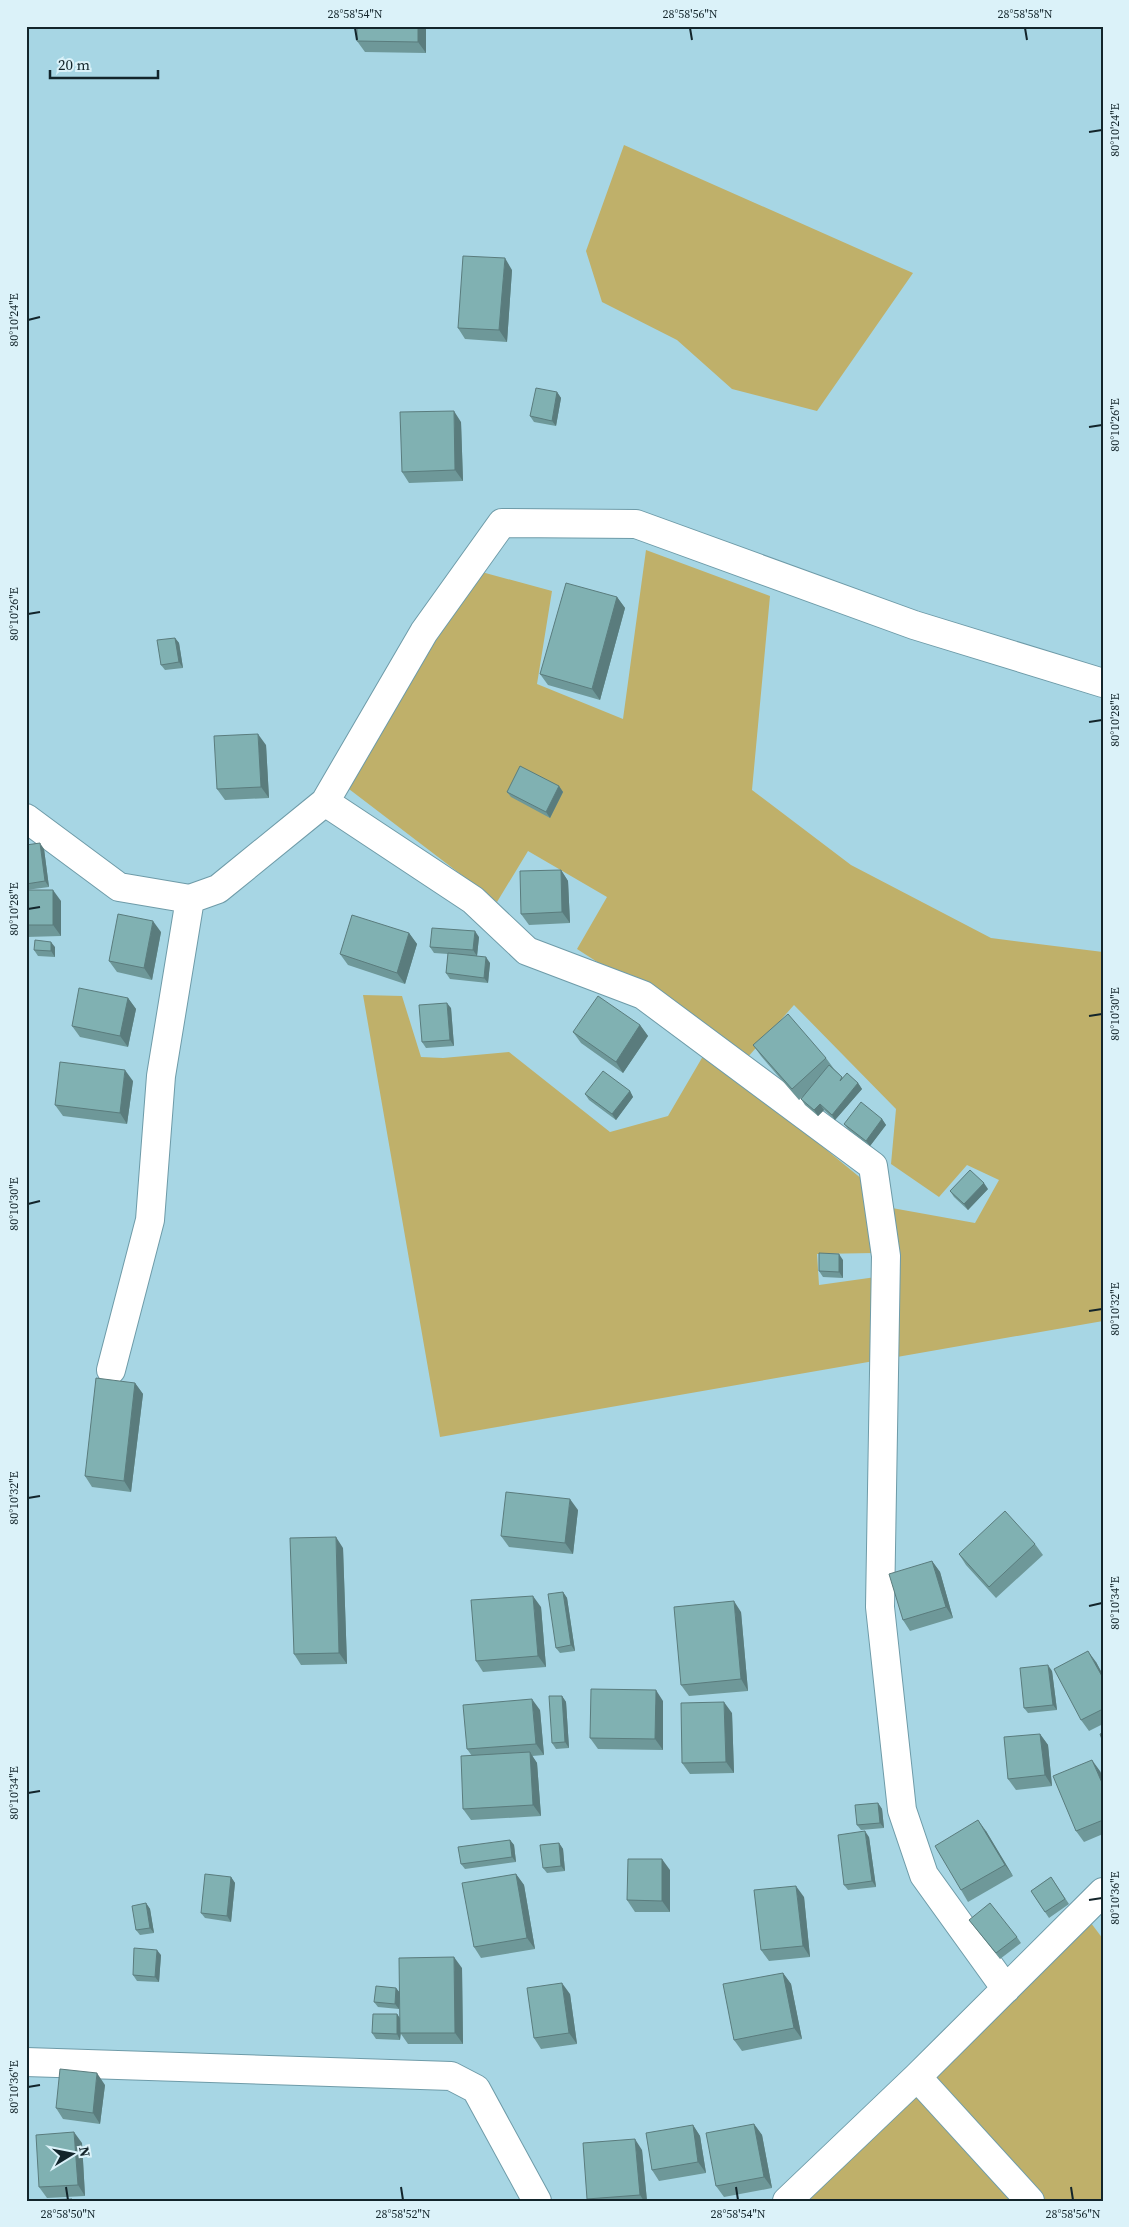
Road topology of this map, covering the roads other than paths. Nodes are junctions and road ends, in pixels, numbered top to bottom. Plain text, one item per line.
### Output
1 (1103, 683) edge
2 (325, 802) junction
3 (26, 818) edge
4 (190, 899) junction
5 (111, 1370) dead end
6 (1103, 1892) edge
7 (1006, 1989) junction
8 (26, 2062) edge
9 (917, 2077) junction
10 (537, 2201) edge
11 (787, 2201) edge
12 (1030, 2201) edge

1 - 2 street
2 - 4 street
2 - 7 street
3 - 4 street
4 - 5 street
6 - 7 street
7 - 9 street
8 - 10 street
9 - 11 street
9 - 12 street

